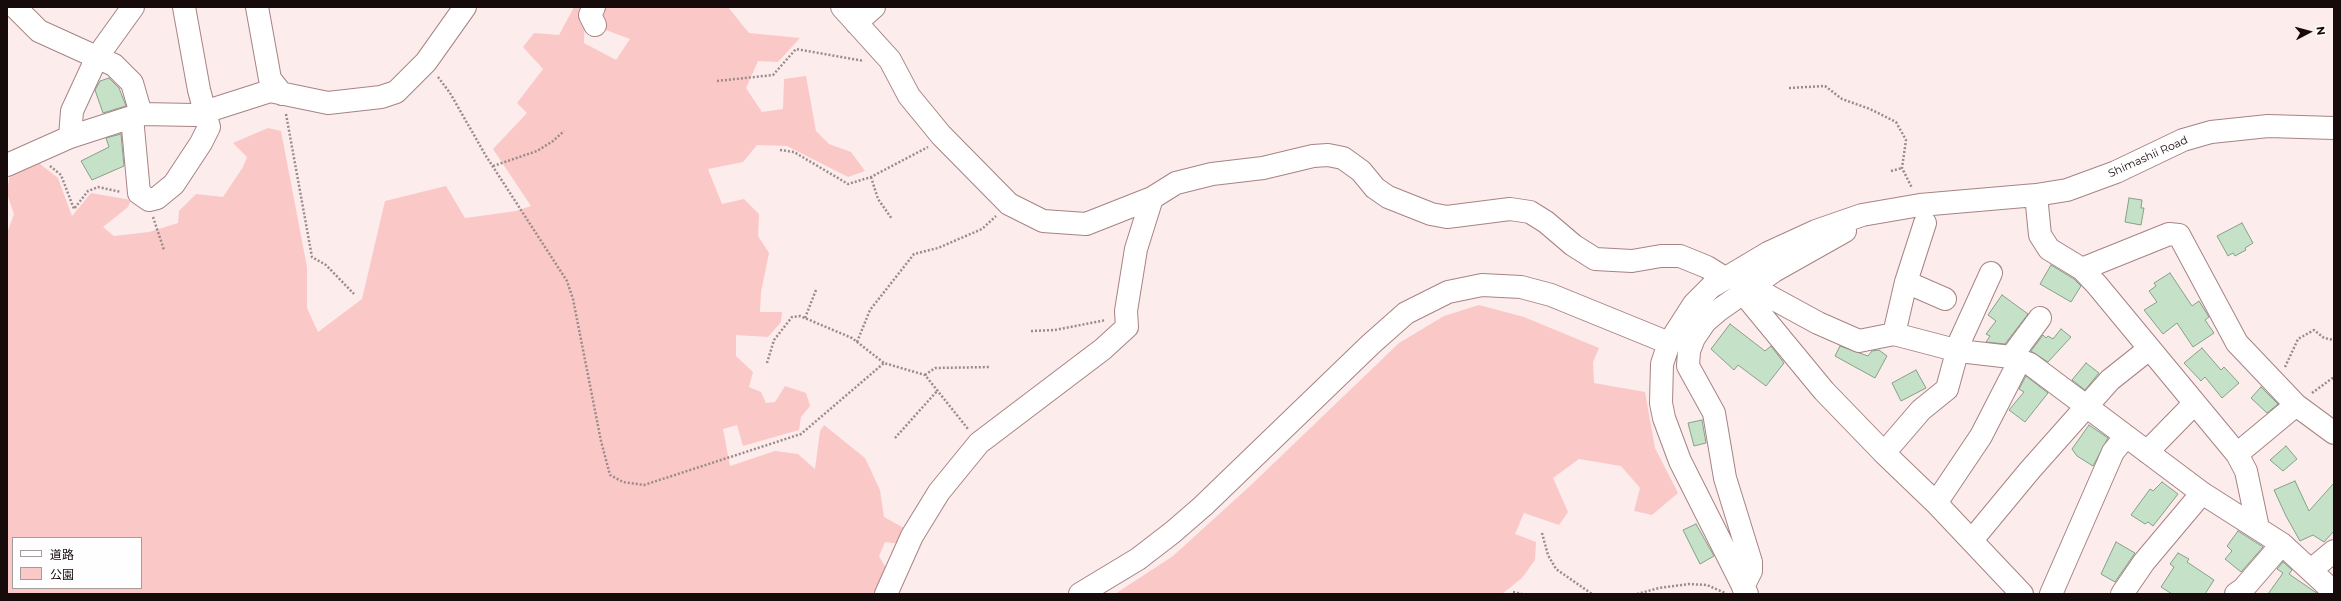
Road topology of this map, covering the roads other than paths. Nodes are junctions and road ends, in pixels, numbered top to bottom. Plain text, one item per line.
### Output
1 (15, 7) edge
2 (133, 7) edge
3 (184, 7) edge
4 (257, 7) edge
5 (465, 7) edge
6 (842, 7) edge
7 (874, 7) edge
8 (856, 23) junction
9 (97, 57) junction
10 (282, 94) junction
11 (205, 111) junction
12 (136, 116) junction
13 (2334, 128) edge
14 (70, 137) junction
15 (7, 165) edge
16 (2036, 195) junction
17 (1152, 198) junction
18 (1922, 214) junction
19 (1844, 221) junction
20 (1814, 264) dead end
21 (2082, 269) junction
22 (1991, 273) dead end
23 (1723, 278) junction
24 (1906, 282) junction
25 (1752, 291) junction
26 (1944, 299) dead end
27 (2040, 318) dead end
28 (1894, 334) junction
29 (1669, 343) junction
30 (2149, 349) junction
31 (1958, 351) junction
32 (2015, 359) junction
33 (2194, 404) junction
34 (2296, 405) junction
35 (2087, 408) junction
36 (2334, 433) edge
37 (2126, 436) junction
38 (2147, 452) junction
39 (1884, 453) junction
40 (2237, 454) junction
41 (2202, 493) junction
42 (1936, 502) junction
43 (2258, 528) junction
44 (1972, 540) junction
45 (2282, 544) junction
46 (2334, 551) edge
47 (2311, 570) junction
48 (1739, 592) edge
49 (2332, 592) edge
50 (886, 594) edge
51 (1080, 594) edge
52 (2022, 594) edge
53 (2051, 594) edge
54 (2122, 594) edge
55 (2236, 594) edge

1 - 9 street
2 - 9 street
3 - 11 street
4 - 10 street
5 - 10 street
6 - 8 street
7 - 8 street
8 - 17 street
9 - 12 street
9 - 14 street
10 - 11 street
11 - 12 street
11 - 12 street
12 - 14 street
13 - 16 street, Shimashii Road
14 - 15 street
16 - 18 street, Shimashii Road
16 - 21 street
17 - 23 street
17 - 50 street
18 - 19 street, Shimashii Road
18 - 24 street
19 - 23 street, Shimashii Road
19 - 25 street
20 - 25 street
21 - 30 street
21 - 34 street
22 - 31 street
23 - 29 street, Shimashii Road
24 - 26 street
24 - 28 street
25 - 28 street
25 - 39 street
25 - 48 street
27 - 32 street
28 - 31 street
29 - 48 street, Shimashii Road
29 - 51 street
30 - 33 street
30 - 35 street
31 - 32 street
31 - 39 street
32 - 35 street
32 - 42 street
33 - 38 street
33 - 40 street
34 - 36 street
34 - 40 street
35 - 37 street
35 - 44 street
37 - 38 street
37 - 53 street
38 - 41 street
39 - 42 street
40 - 43 street
41 - 43 street
41 - 54 street
42 - 44 street
43 - 45 street
44 - 52 street
45 - 47 street
45 - 55 street
46 - 47 street
47 - 49 street

